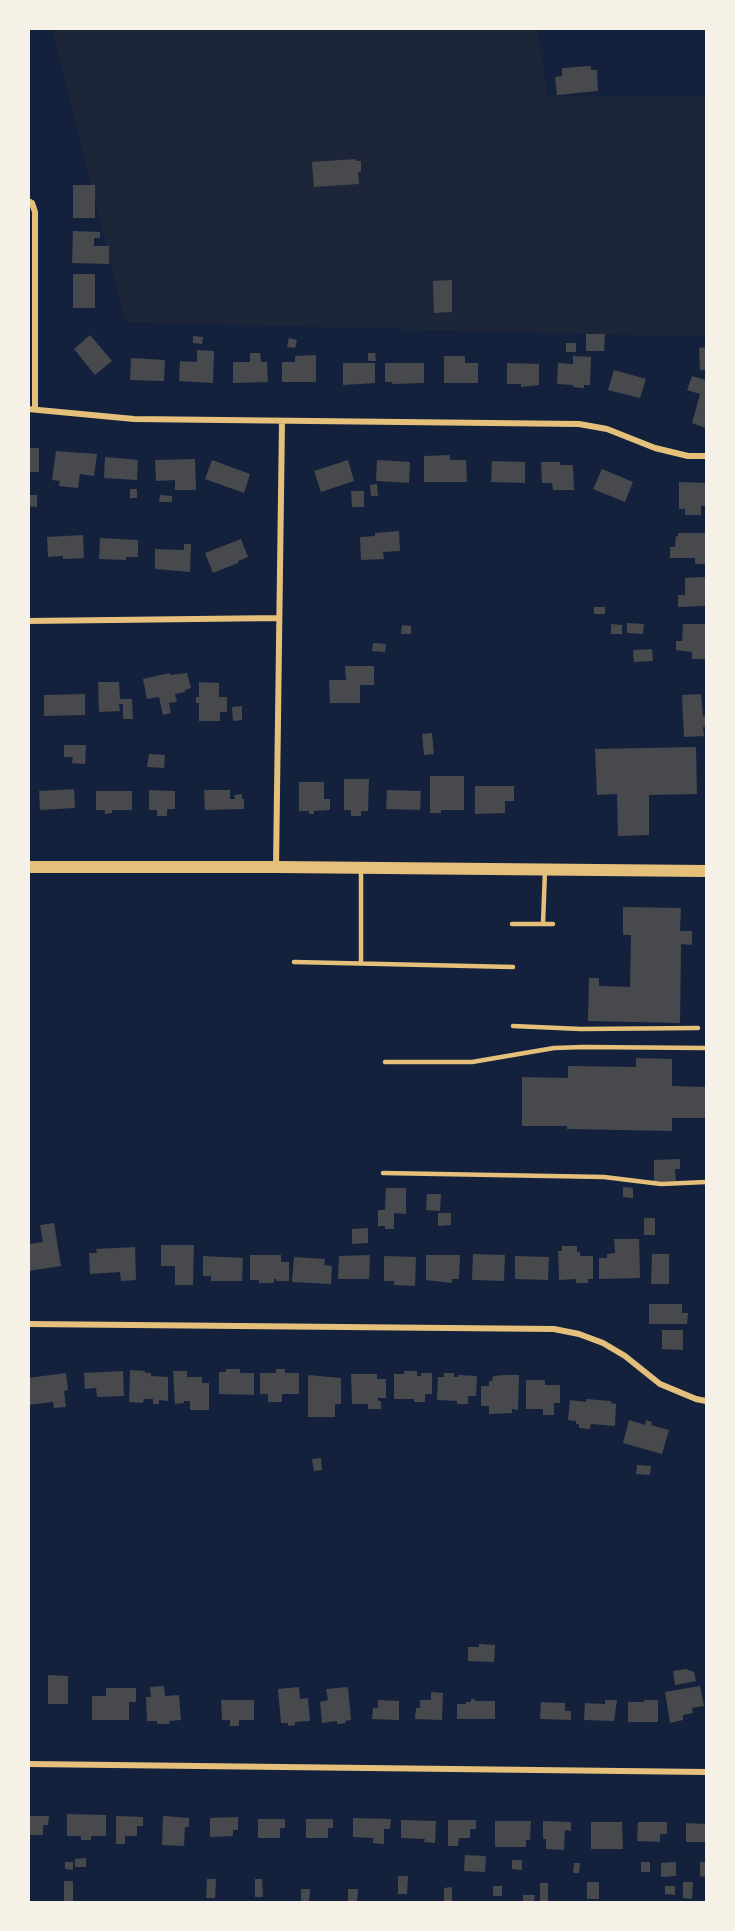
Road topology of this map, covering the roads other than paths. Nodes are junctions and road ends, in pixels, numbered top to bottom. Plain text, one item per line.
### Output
1 (30, 202) edge
2 (32, 409) edge
3 (282, 422) junction
4 (706, 456) edge
5 (279, 618) junction
6 (28, 621) edge
7 (28, 867) edge
8 (276, 867) junction
9 (361, 867) junction
10 (545, 869) junction
11 (705, 870) edge
12 (512, 924) dead end
13 (543, 924) junction
14 (553, 924) dead end
15 (294, 962) dead end
16 (361, 963) junction
17 (513, 967) dead end
18 (513, 1026) dead end
19 (698, 1028) dead end
20 (706, 1048) edge
21 (385, 1062) dead end
22 (383, 1173) dead end
23 (706, 1182) edge
24 (28, 1324) edge
25 (706, 1401) edge
26 (28, 1764) edge
27 (706, 1772) edge

1 - 2 street
2 - 3 street
3 - 4 street
3 - 5 street
5 - 6 street
5 - 8 street
7 - 8 main road
8 - 9 main road
9 - 10 main road
9 - 16 lane
10 - 11 main road
10 - 13 lane
12 - 13 lane
13 - 14 lane
15 - 16 lane
16 - 17 lane
18 - 19 lane
20 - 21 lane
22 - 23 lane
24 - 25 street
26 - 27 street

